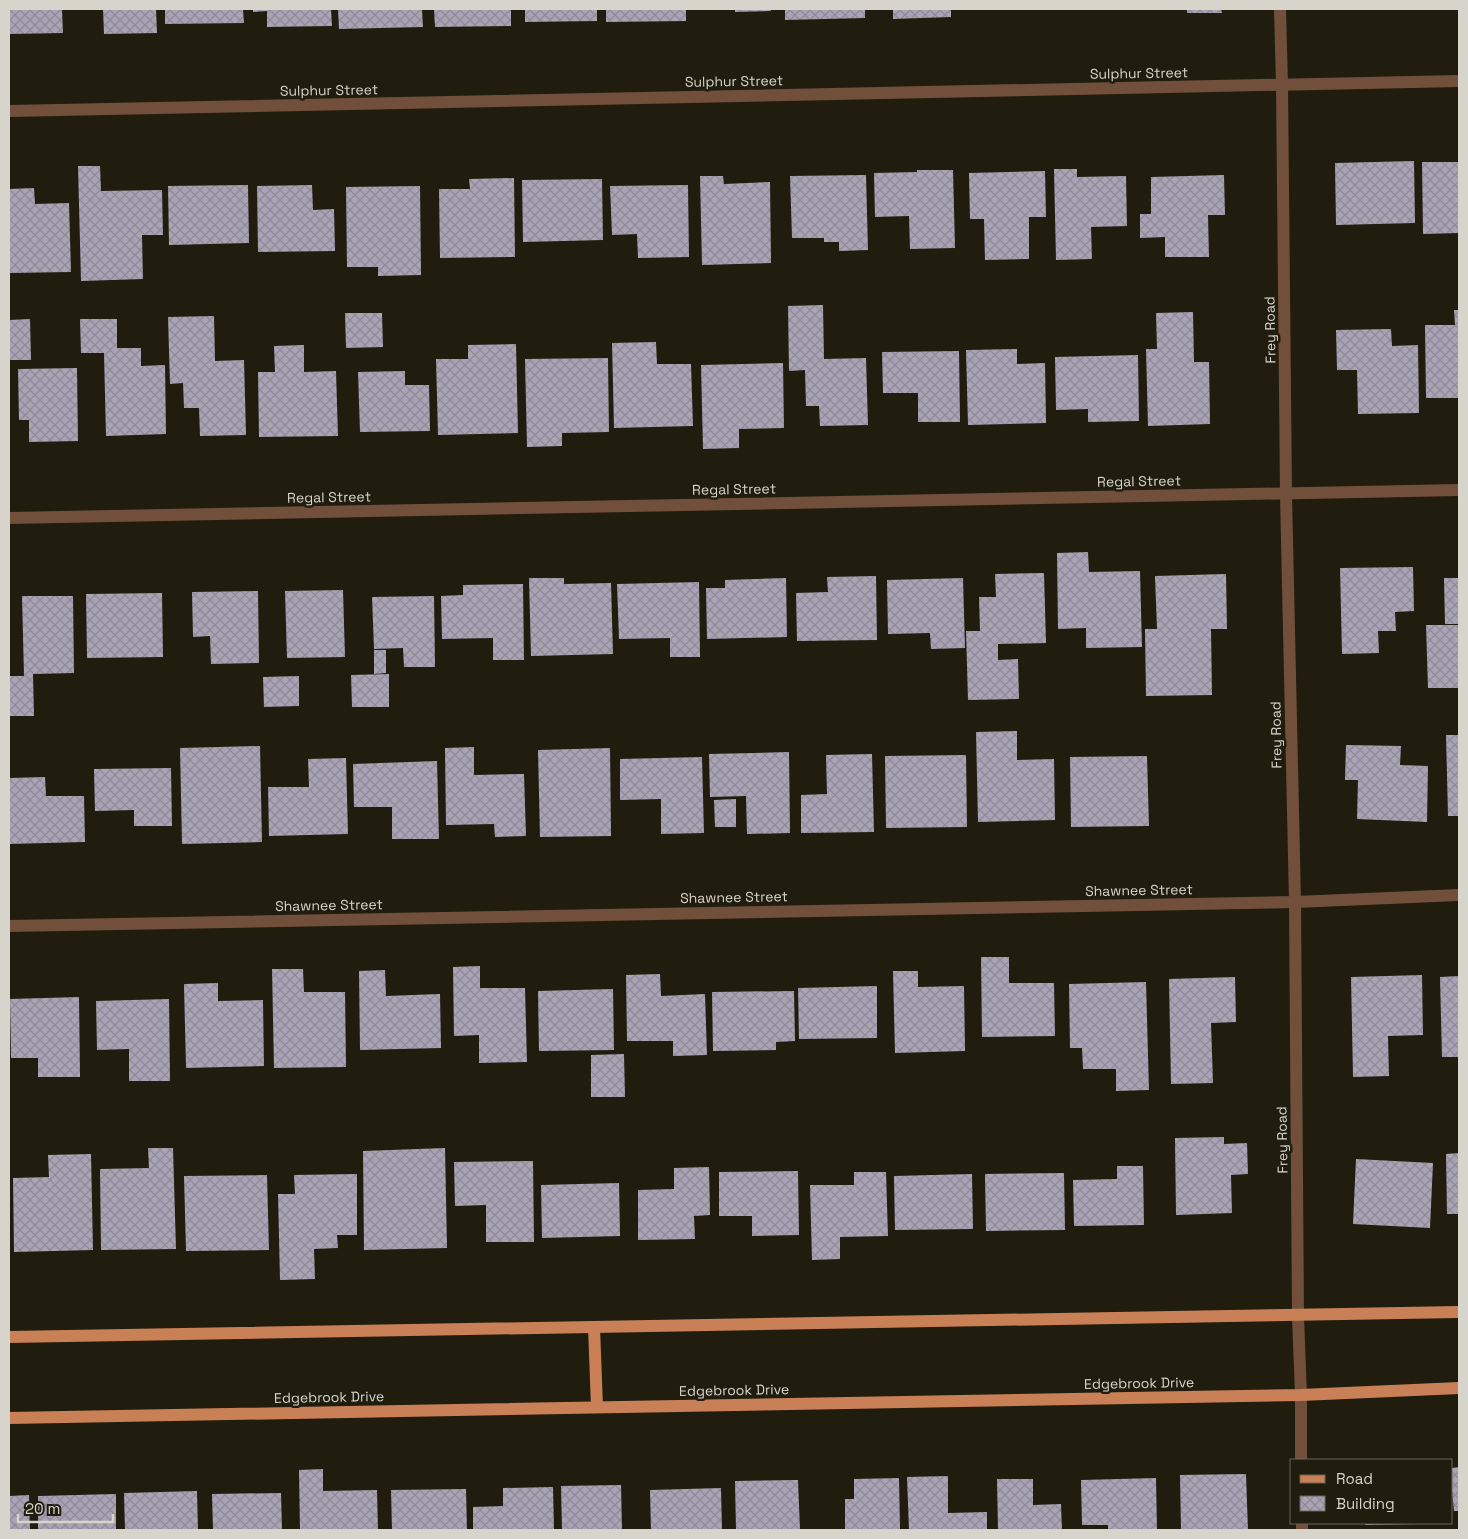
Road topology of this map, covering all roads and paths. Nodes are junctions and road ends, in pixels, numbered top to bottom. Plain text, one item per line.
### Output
1 (1280, 9) edge
2 (1459, 81) edge
3 (1282, 85) junction
4 (9, 111) edge
5 (1459, 490) edge
6 (1286, 494) junction
7 (9, 518) edge
8 (1459, 895) edge
9 (1295, 902) junction
10 (9, 926) edge
11 (1459, 1312) edge
12 (1298, 1316) junction
13 (594, 1327) junction
14 (9, 1337) edge
15 (1459, 1388) edge
16 (1301, 1395) junction
17 (597, 1407) junction
18 (9, 1418) edge
19 (1301, 1459) edge

1 - 3 street, Frey Road
2 - 3 street, Sulphur Street
3 - 4 street, Sulphur Street
3 - 6 street, Frey Road
5 - 6 street, Regal Street
6 - 7 street, Regal Street
6 - 9 street, Frey Road
8 - 9 street, Shawnee Street
9 - 10 street, Shawnee Street
9 - 12 street, Frey Road
11 - 12 main road
12 - 13 main road
12 - 16 street, Frey Road
13 - 14 main road
13 - 17 main road
15 - 16 main road, Edgebrook Drive
16 - 17 main road, Edgebrook Drive
16 - 19 street, Frey Road
17 - 18 main road, Edgebrook Drive

